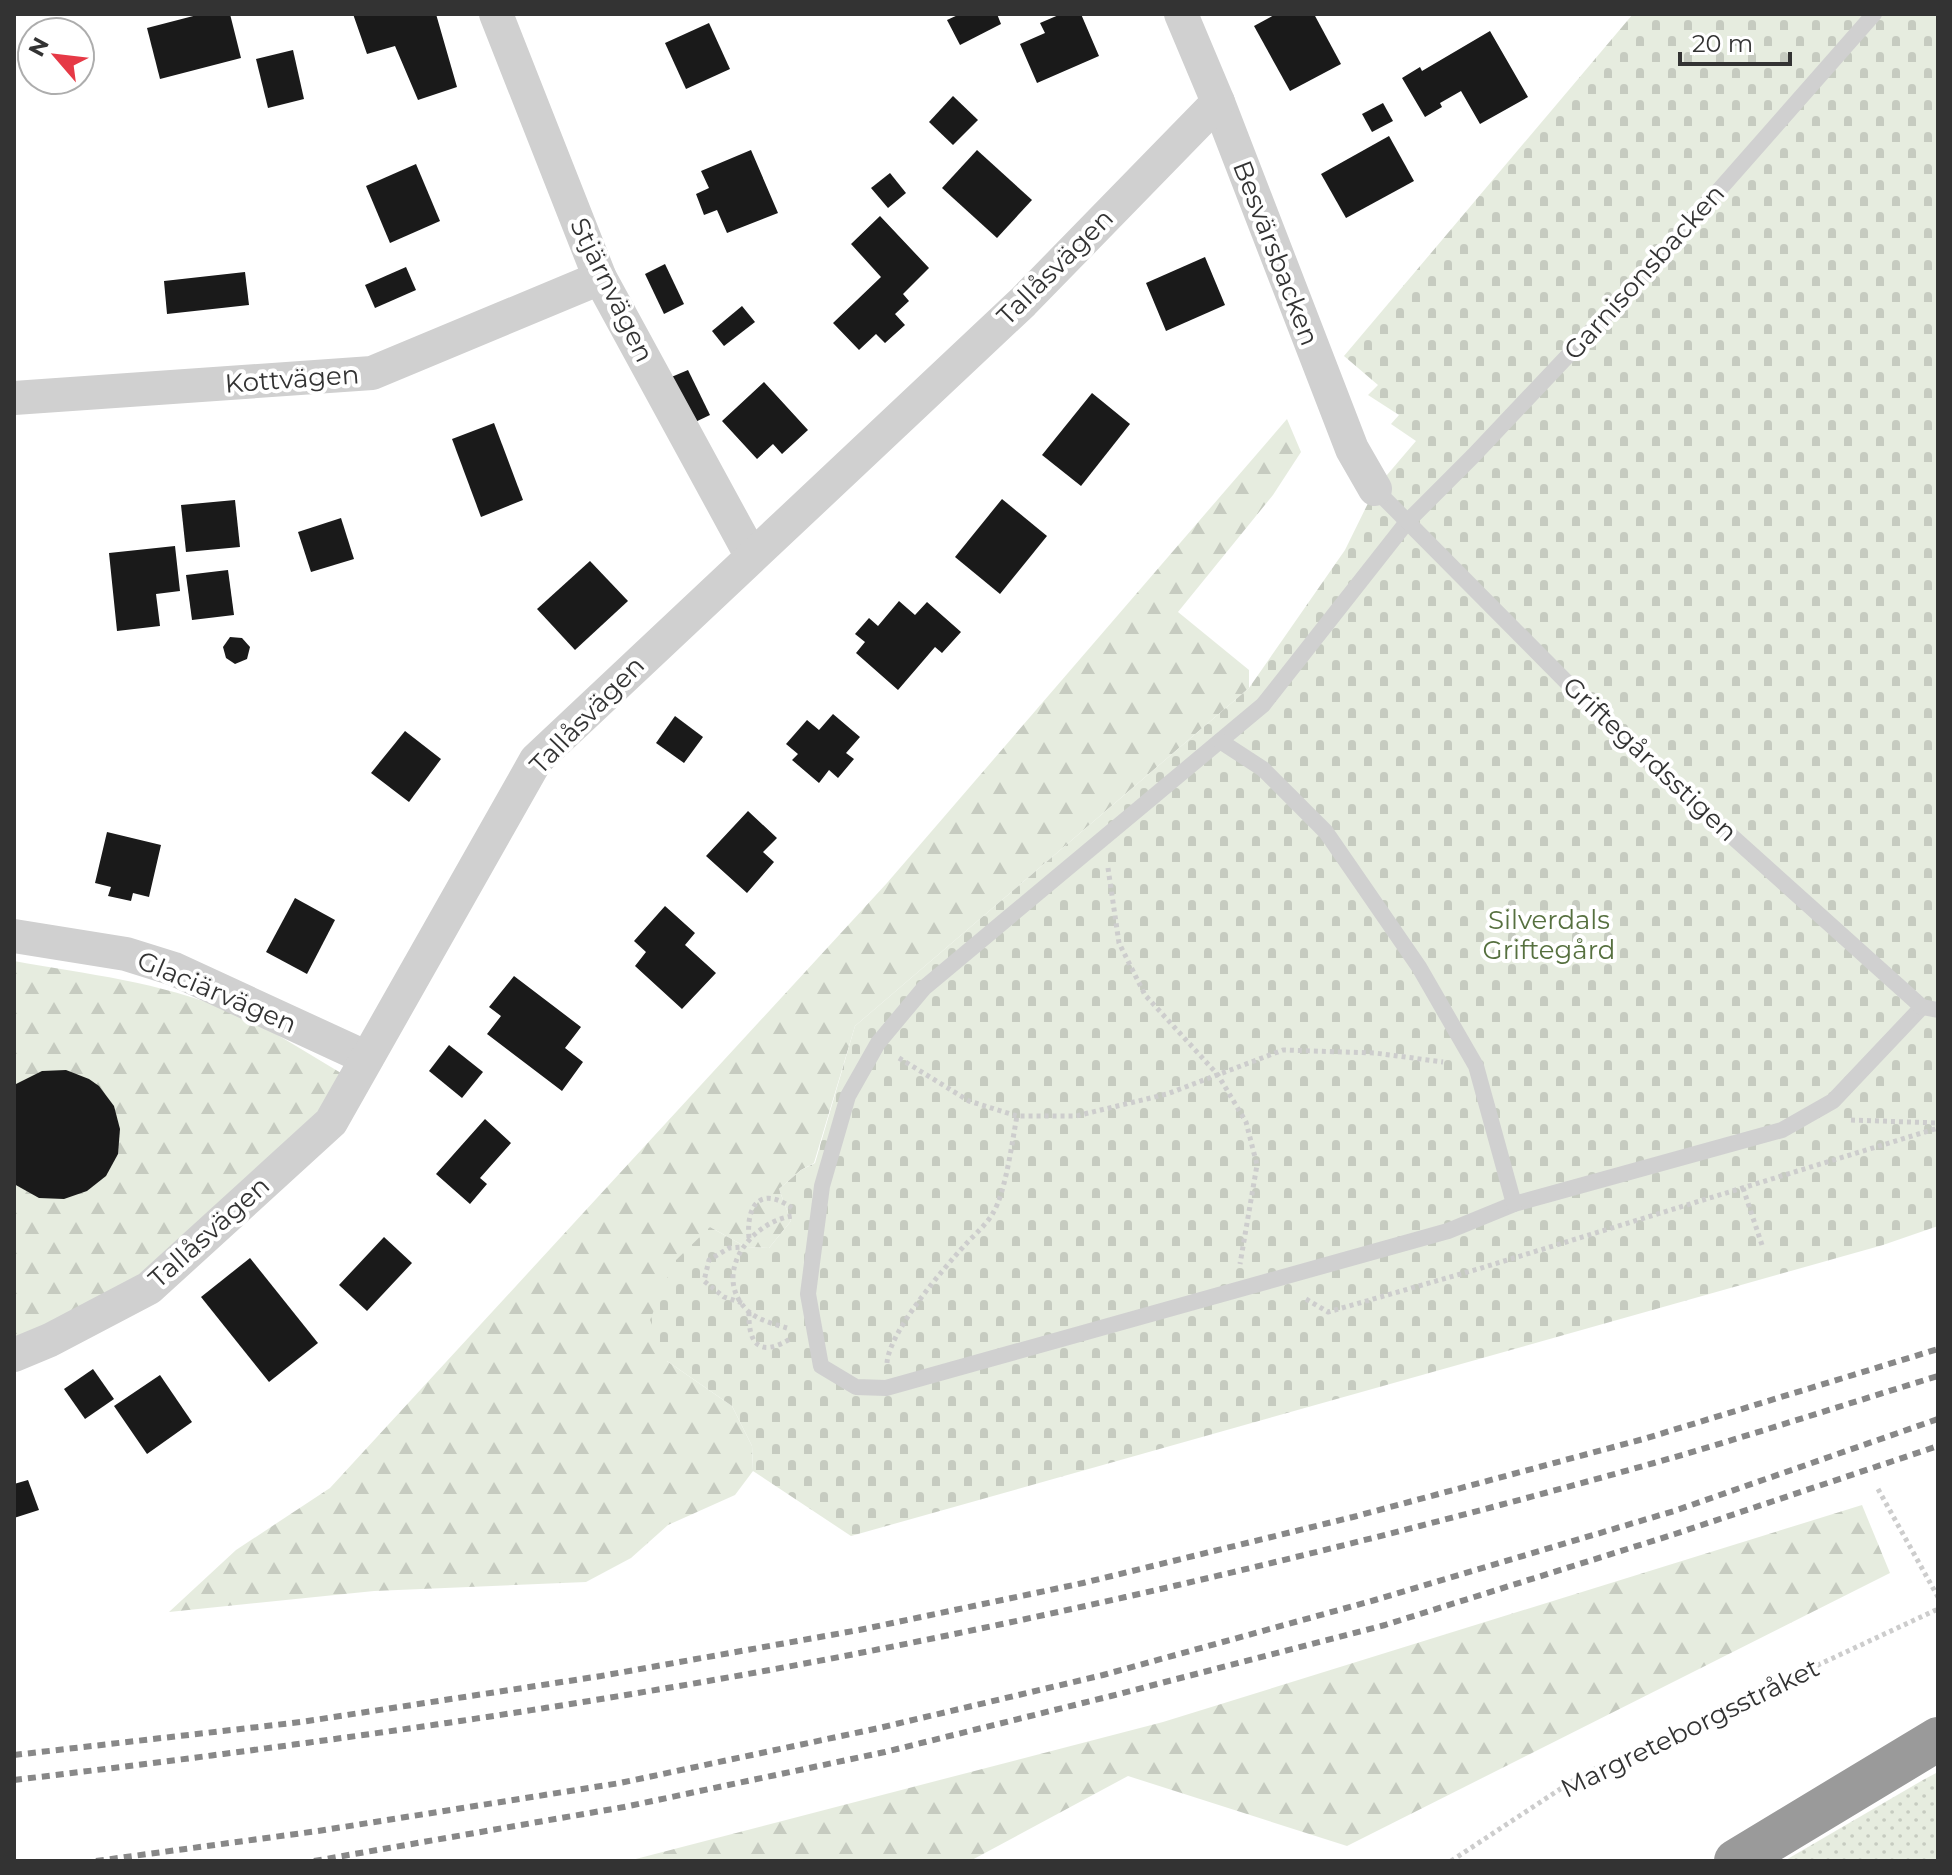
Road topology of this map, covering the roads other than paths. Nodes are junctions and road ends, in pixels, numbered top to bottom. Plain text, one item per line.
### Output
1 (496, 14) edge
2 (1181, 14) edge
3 (1874, 14) edge
4 (1218, 102) junction
5 (600, 278) junction
6 (14, 398) edge
7 (1375, 489) joint
8 (1407, 522) junction
9 (751, 555) junction
10 (1220, 741) junction
11 (14, 936) edge
12 (1930, 1008) edge
13 (367, 1058) junction
14 (1514, 1204) junction
15 (14, 1355) edge
16 (1938, 1739) edge
17 (1736, 1861) edge

1 - 5 street, Stjärnvägen
2 - 4 street, Besvärsbacken
3 - 8 lane, Garnisonsbacken
4 - 7 street, Besvärsbacken
4 - 9 street, Tallåsvägen
5 - 6 street, Kottvägen
5 - 9 street, Stjärnvägen
7 - 8 lane, Griftegårdsstigen
8 - 10 lane, Garnisonsbacken
8 - 12 lane, Griftegårdsstigen
9 - 13 street, Tallåsvägen
10 - 14 lane
10 - 14 lane, Garnisonsbacken
11 - 13 street, Glaciärvägen
12 - 14 lane
13 - 15 street, Tallåsvägen
16 - 17 highway

